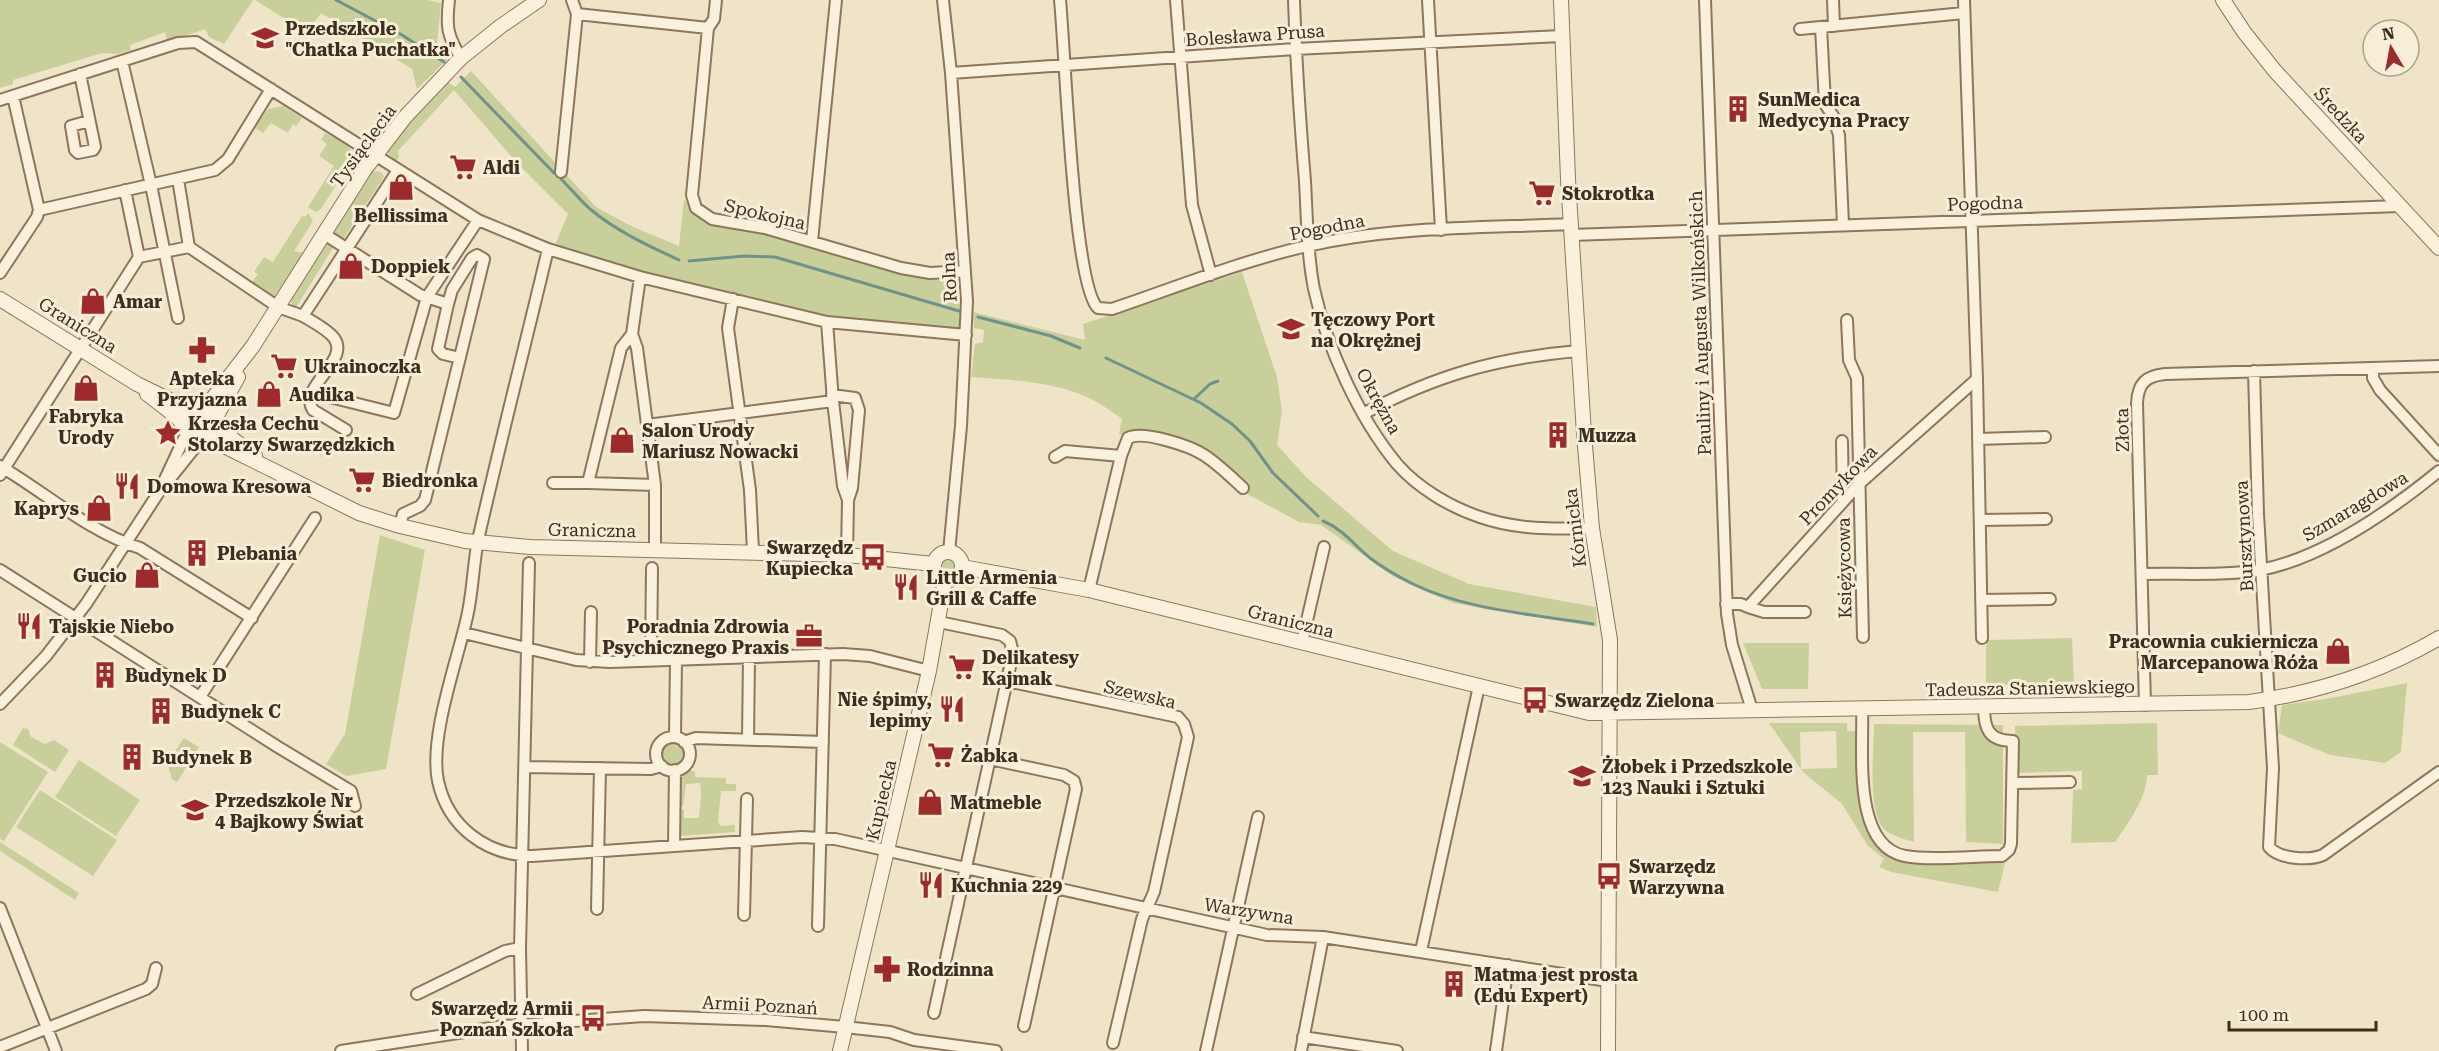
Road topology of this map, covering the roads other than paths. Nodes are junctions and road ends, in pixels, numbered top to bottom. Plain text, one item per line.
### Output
1 (449, 0) edge
2 (539, 0) edge
3 (572, 0) edge
4 (716, 0) edge
5 (836, 0) edge
6 (943, 0) edge
7 (1060, 0) edge
8 (1176, 0) edge
9 (1294, 0) edge
10 (1428, 0) edge
11 (1561, 0) edge
12 (1705, 0) edge
13 (1833, 0) edge
14 (1964, 0) edge
15 (2223, 0) edge
16 (1964, 13) junction
17 (577, 14) junction
18 (1834, 26) junction
19 (1821, 27) junction
20 (708, 28) junction
21 (1800, 29) dead end
22 (1562, 36) junction
23 (1432, 42) junction
24 (1295, 49) junction
25 (1180, 56) junction
26 (462, 58) junction
27 (122, 61) junction
28 (1065, 65) junction
29 (951, 73) junction
30 (80, 74) junction
31 (271, 89) junction
32 (13, 96) junction
33 (0, 100) edge
34 (89, 121) dead end
35 (375, 154) junction
36 (398, 170) junction
37 (561, 172) dead end
38 (178, 179) junction
39 (151, 185) junction
40 (126, 190) junction
41 (2400, 206) junction
42 (39, 210) junction
43 (478, 220) junction
44 (1971, 220) junction
45 (1844, 224) junction
46 (1571, 229) junction
47 (1713, 229) junction
48 (1441, 230) junction
49 (324, 234) junction
50 (812, 241) junction
51 (1309, 246) junction
52 (189, 247) junction
53 (2439, 248) edge
54 (347, 249) junction
55 (548, 249) junction
56 (164, 252) junction
57 (139, 257) junction
58 (965, 271) junction
59 (0, 273) edge
60 (1211, 275) junction
61 (640, 277) junction
62 (427, 297) junction
63 (0, 299) edge
64 (733, 299) junction
65 (448, 304) junction
66 (278, 307) junction
67 (303, 316) junction
68 (178, 318) dead end
69 (1847, 320) dead end
70 (827, 322) junction
71 (632, 334) junction
72 (966, 335) junction
73 (253, 346) junction
74 (81, 348) junction
75 (1578, 351) junction
76 (460, 358) junction
77 (2439, 366) edge
78 (2373, 368) junction
79 (2254, 371) junction
80 (1977, 379) junction
81 (137, 384) junction
82 (330, 397) dead end
83 (832, 398) junction
84 (200, 409) junction
85 (740, 413) junction
86 (1363, 414) junction
87 (215, 421) junction
88 (647, 425) junction
89 (186, 430) junction
90 (346, 430) dead end
91 (2045, 437) dead end
92 (1978, 439) junction
93 (203, 440) junction
94 (1842, 441) dead end
95 (2439, 455) edge
96 (1121, 456) junction
97 (1055, 458) dead end
98 (264, 465) junction
99 (1, 470) edge
100 (2439, 471) edge
101 (553, 483) dead end
102 (588, 483) junction
103 (1859, 483) junction
104 (655, 485) junction
105 (1243, 488) dead end
106 (159, 492) junction
107 (848, 500) junction
108 (1843, 501) junction
109 (315, 518) dead end
110 (2046, 519) dead end
111 (1980, 520) junction
112 (400, 526) junction
113 (1592, 528) junction
114 (478, 543) junction
115 (126, 544) junction
116 (1324, 547) dead end
117 (655, 549) junction
118 (753, 551) junction
119 (950, 552) junction
120 (847, 555) junction
121 (529, 563) dead end
122 (933, 564) junction
123 (962, 567) junction
124 (652, 568) dead end
125 (2261, 569) junction
126 (0, 570) edge
127 (2142, 574) junction
128 (945, 580) junction
129 (1089, 590) junction
130 (2050, 599) dead end
131 (1981, 600) junction
132 (1726, 604) junction
133 (1748, 607) junction
134 (591, 612) dead end
135 (1805, 612) dead end
136 (76, 618) junction
137 (252, 618) junction
138 (939, 622) junction
139 (464, 633) junction
140 (1863, 637) dead end
141 (1982, 638) dead end
142 (2439, 638) edge
143 (1302, 642) junction
144 (528, 648) junction
145 (825, 654) junction
146 (749, 657) junction
147 (676, 660) junction
148 (651, 661) junction
149 (590, 662) junction
150 (929, 671) junction
151 (1007, 681) junction
152 (1479, 686) junction
153 (200, 697) junction
154 (2270, 699) junction
155 (0, 704) edge
156 (2145, 705) junction
157 (1984, 707) junction
158 (1862, 708) junction
159 (1752, 710) junction
160 (1610, 713) junction
161 (680, 740) junction
162 (748, 740) junction
163 (823, 742) junction
164 (990, 759) junction
165 (662, 766) junction
166 (525, 767) junction
167 (600, 768) junction
168 (675, 770) junction
169 (2439, 772) edge
170 (2070, 782) dead end
171 (2013, 783) junction
172 (747, 799) dead end
173 (355, 806) dead end
174 (1258, 817) dead end
175 (821, 837) junction
176 (746, 841) junction
177 (674, 846) junction
178 (888, 850) junction
179 (598, 852) junction
180 (524, 856) junction
181 (966, 869) junction
182 (1055, 888) junction
183 (0, 908) edge
184 (1146, 908) junction
185 (597, 909) dead end
186 (744, 915) dead end
187 (818, 926) dead end
188 (1233, 928) junction
189 (1323, 937) junction
190 (520, 948) junction
191 (1422, 951) junction
192 (1508, 965) junction
193 (156, 968) dead end
194 (1608, 981) junction
195 (417, 994) dead end
196 (934, 1013) dead end
197 (521, 1024) junction
198 (1024, 1026) dead end
199 (845, 1027) junction
200 (48, 1029) junction
201 (1303, 1037) junction
202 (1113, 1043) dead end
203 (913, 1045) edge
204 (0, 1047) edge
205 (393, 1047) edge
206 (56, 1051) edge
207 (341, 1051) edge
208 (522, 1051) edge
209 (840, 1051) edge
210 (991, 1051) edge
211 (996, 1051) edge
212 (1206, 1051) edge
213 (1301, 1051) edge
214 (1397, 1051) edge
215 (1496, 1051) edge
216 (1608, 1051) edge

1 - 26 street
2 - 26 street, Tysiąclecia
3 - 17 street
4 - 20 street, Spokojna
5 - 50 street
6 - 29 street, Rolna
7 - 28 street
8 - 25 street
9 - 24 street, Okrężna
10 - 23 street
11 - 22 street, Kórnicka
12 - 47 street, Pauliny i Augusta Wilkońskich
13 - 18 street
14 - 16 street
15 - 41 street, Średzka
16 - 18 street
16 - 44 street
17 - 20 street
17 - 37 street
18 - 19 street
19 - 21 street
19 - 45 street
20 - 50 street, Spokojna
22 - 23 street, Bolesława Prusa
22 - 46 street, Kórnicka
23 - 24 street, Bolesława Prusa
23 - 48 street
24 - 25 street, Bolesława Prusa
24 - 51 street, Okrężna
25 - 28 street, Bolesława Prusa
25 - 60 street
26 - 35 street, Tysiąclecia
27 - 30 street
27 - 31 street
27 - 39 street
28 - 29 street, Bolesława Prusa
28 - 60 street, Pogodna
29 - 58 street, Rolna
30 - 32 street
30 - 34 street
31 - 35 street
31 - 38 street
32 - 33 street
32 - 42 street
35 - 36 street
35 - 49 street, Tysiąclecia
36 - 43 street
36 - 54 street
38 - 39 street
38 - 52 street
39 - 40 street
39 - 56 street
40 - 42 street
40 - 57 street
41 - 44 street, Pogodna
41 - 53 street, Średzka
42 - 59 street
43 - 55 street
43 - 62 street
44 - 45 street, Pogodna
44 - 80 street
45 - 47 street, Pogodna
46 - 47 street, Pogodna
46 - 48 street, Pogodna
46 - 75 street, Kórnicka
47 - 132 street, Pauliny i Augusta Wilkońskich
48 - 51 street, Pogodna
49 - 54 street
49 - 66 street, Tysiąclecia
50 - 58 street, Spokojna
51 - 60 street, Pogodna
51 - 86 street, Okrężna
52 - 56 street
52 - 66 street
54 - 62 street
54 - 67 street
55 - 61 street
55 - 114 street, Warzywna
56 - 57 street
56 - 68 street
57 - 74 street
58 - 72 street, Rolna
61 - 64 street
61 - 71 street
62 - 65 street
62 - 82 street
63 - 74 street, Graniczna
64 - 70 street
64 - 85 street
65 - 76 street
65 - 76 street
66 - 67 street
66 - 73 street, Tysiąclecia
67 - 90 street
69 - 103 street, Księżycowa
70 - 72 street
70 - 83 street
71 - 88 street
71 - 102 street
72 - 119 street, Rolna
73 - 84 street, Tysiąclecia
73 - 87 street, Tysiąclecia
74 - 81 street, Graniczna
74 - 99 street
75 - 86 street
75 - 113 street, Kórnicka
76 - 112 street
77 - 78 street, Złota
78 - 79 street, Złota
78 - 95 street
79 - 125 street, Bursztynowa
79 - 127 street, Złota
80 - 92 street
80 - 103 street, Promykowa
81 - 84 street, Graniczna
81 - 89 street, Graniczna
83 - 85 street
83 - 107 street
83 - 107 street
84 - 87 street
84 - 89 street
85 - 88 street
85 - 118 street
86 - 113 street, Okrężna
87 - 93 street
87 - 98 street, Graniczna
88 - 104 street
89 - 93 street
89 - 106 street
91 - 92 street
92 - 111 street
93 - 98 street, Graniczna
93 - 106 street
94 - 108 street, Księżycowa
96 - 97 street
96 - 105 street
96 - 129 street
98 - 112 street, Graniczna
99 - 115 street
100 - 125 street, Szmaragdowa
101 - 102 street
102 - 104 street
103 - 108 street, Promykowa
103 - 140 street, Księżycowa
104 - 117 street
106 - 115 street
107 - 120 street
108 - 133 street, Promykowa
109 - 137 street
110 - 111 street
111 - 131 street
112 - 114 street, Graniczna
113 - 160 street, Kórnicka
114 - 117 street, Graniczna
114 - 139 street, Warzywna
115 - 136 street
115 - 137 street
116 - 143 street
117 - 118 street, Graniczna
118 - 120 street, Graniczna
119 - 122 street
119 - 123 street
120 - 122 street, Graniczna
121 - 144 street
122 - 128 street
123 - 128 street
123 - 129 street, Graniczna
124 - 148 street
125 - 127 street, Szmaragdowa
125 - 154 street, Bursztynowa
126 - 136 street
127 - 156 street, Złota
128 - 138 street, Kupiecka
129 - 143 street, Graniczna
130 - 131 street
131 - 141 street
132 - 133 street
132 - 159 street, Pauliny i Augusta Wilkońskich
133 - 135 street
134 - 149 street
136 - 153 street
136 - 155 street
137 - 153 street
138 - 150 street, Kupiecka
138 - 151 street
139 - 144 street
139 - 180 street, Warzywna
142 - 154 street, Tadeusza Staniewskiego
143 - 152 street, Graniczna
144 - 149 street
144 - 166 street
145 - 146 street
145 - 150 street
145 - 163 street
146 - 147 street
146 - 162 street
147 - 148 street
147 - 161 street
148 - 149 street
150 - 178 street, Kupiecka
151 - 164 street
151 - 184 street, Szewska
152 - 160 street, Graniczna
152 - 191 street
153 - 173 street
154 - 156 street, Tadeusza Staniewskiego
154 - 169 street, Bursztynowa
156 - 157 street, Tadeusza Staniewskiego
157 - 158 street, Tadeusza Staniewskiego
157 - 171 street
158 - 159 street, Tadeusza Staniewskiego
158 - 171 street
159 - 160 street, Tadeusza Staniewskiego
160 - 194 street, Kórnicka
161 - 162 street
161 - 165 street
161 - 168 street
162 - 163 street
163 - 175 street
164 - 181 street
164 - 182 street
165 - 167 street
165 - 168 street
166 - 167 street
166 - 180 street
167 - 179 street
168 - 177 street
170 - 171 street
172 - 176 street
174 - 188 street
175 - 176 street, Warzywna
175 - 178 street, Warzywna
175 - 187 street
176 - 177 street, Warzywna
176 - 186 street
177 - 179 street, Warzywna
178 - 181 street, Warzywna
178 - 199 street, Kupiecka
179 - 180 street, Warzywna
179 - 185 street
180 - 190 street
181 - 182 street, Warzywna
181 - 196 street
182 - 184 street, Warzywna
182 - 198 street
183 - 200 street
184 - 188 street, Warzywna
184 - 202 street, Szewska
188 - 189 street, Warzywna
188 - 212 street
189 - 191 street, Warzywna
189 - 201 street
190 - 195 street
190 - 197 street
191 - 192 street, Warzywna
192 - 194 street, Warzywna
192 - 215 street
193 - 200 street
194 - 216 street, Kórnicka
197 - 199 street, Armii Poznań
197 - 205 street, Armii Poznań
197 - 208 street
199 - 203 street, Armii Poznań
199 - 209 street, Kupiecka
200 - 204 street
200 - 206 street
201 - 213 street
201 - 214 street
203 - 210 street, Armii Poznań
205 - 207 street, Armii Poznań
210 - 211 street, Armii Poznań

